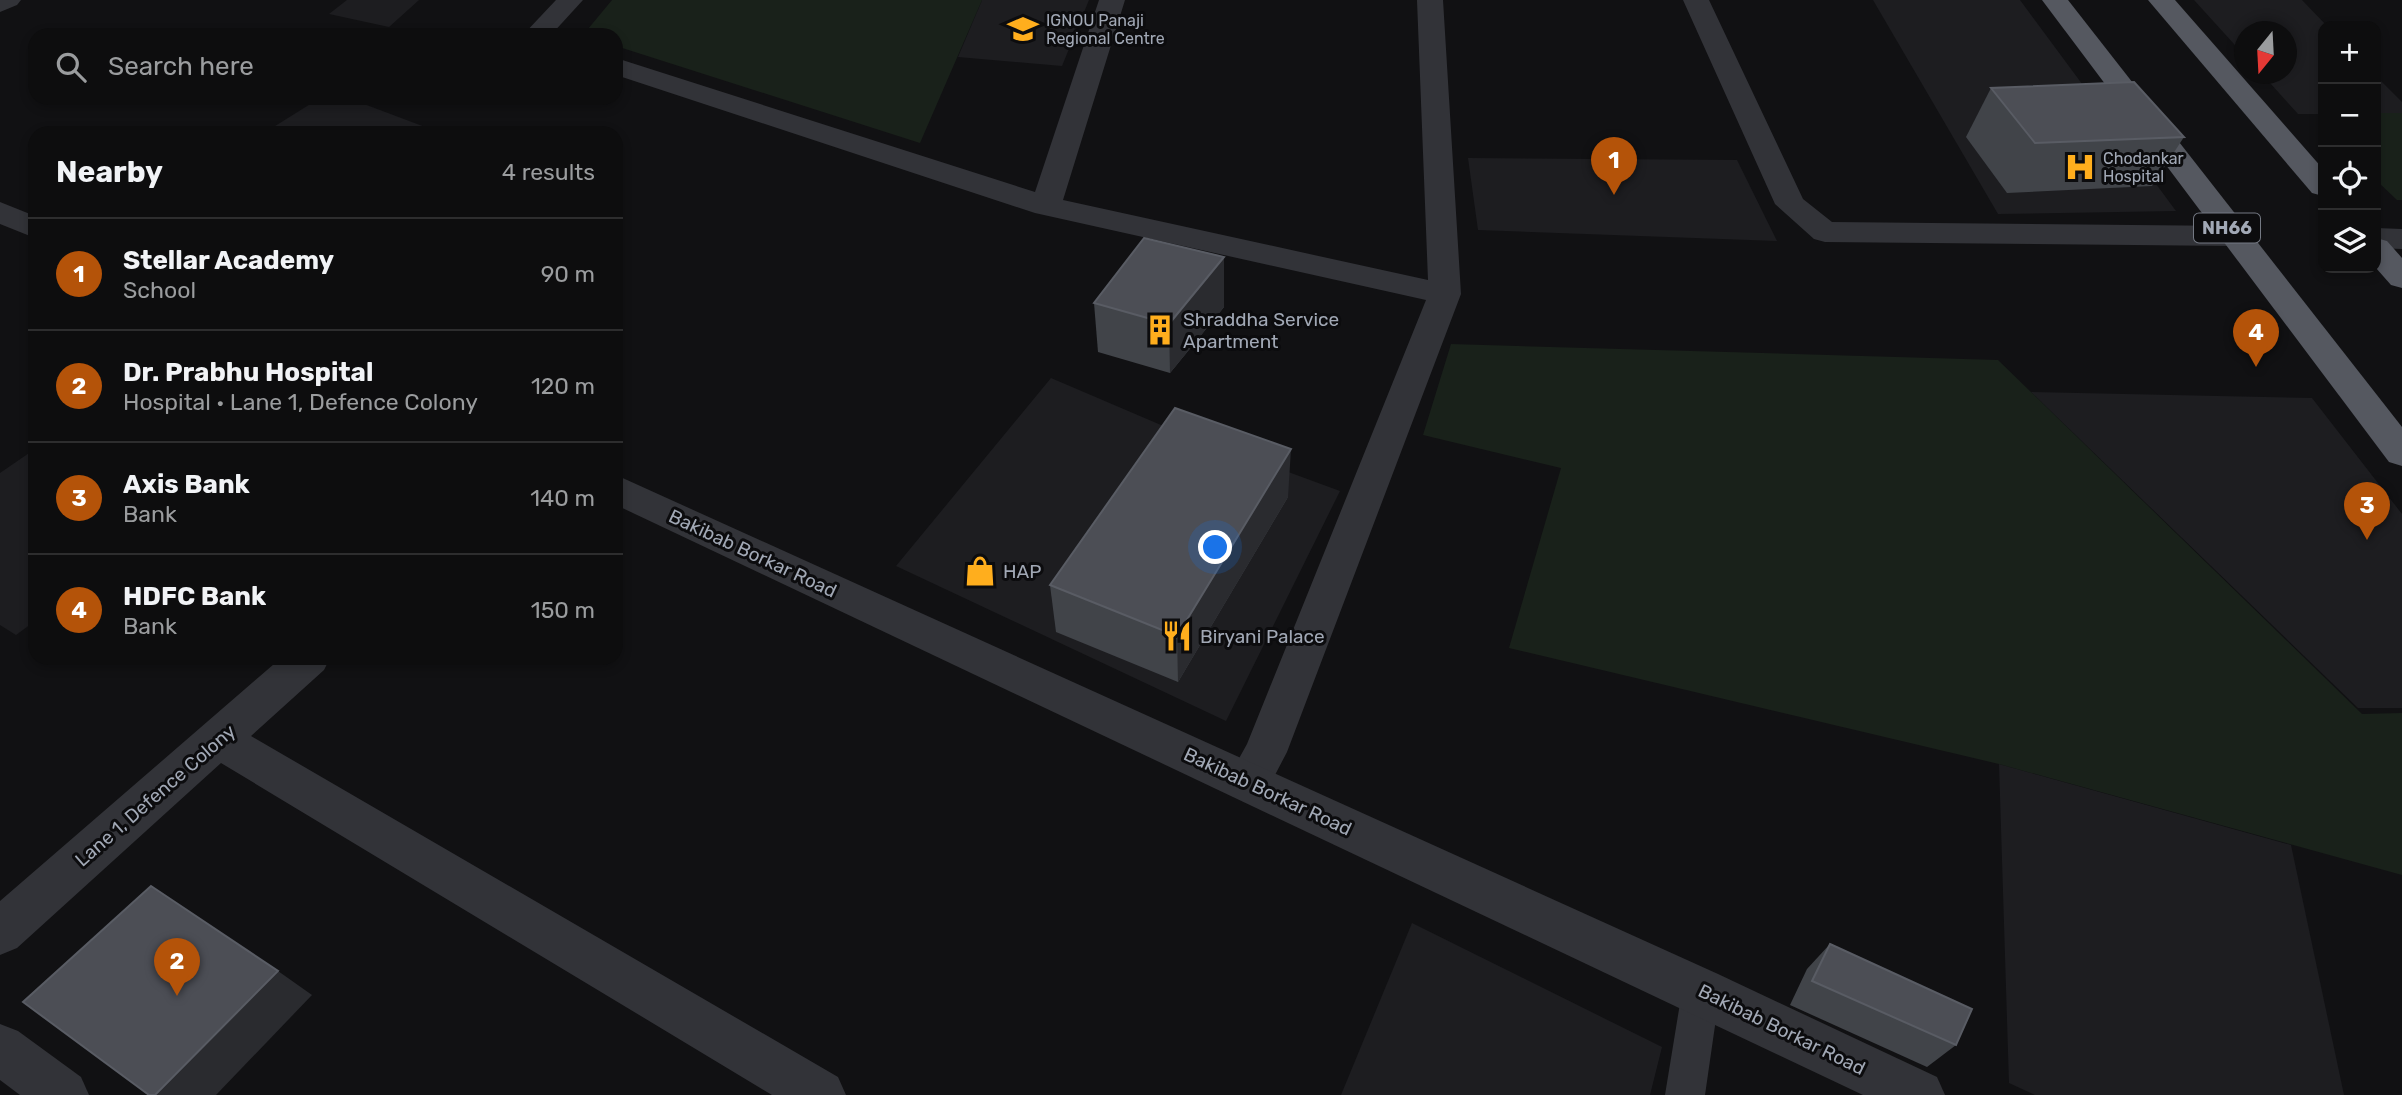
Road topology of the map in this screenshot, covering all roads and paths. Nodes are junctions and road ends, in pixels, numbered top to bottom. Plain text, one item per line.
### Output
1 (8, 0) edge
2 (570, 0) edge
3 (1112, 0) edge
4 (1430, 0) edge
5 (1696, 0) edge
6 (2055, 0) edge
7 (2161, 0) edge
8 (0, 4) edge
9 (543, 28) edge
10 (623, 68) edge
11 (2318, 181) edge
12 (1045, 206) junction
13 (0, 212) edge
14 (28, 225) edge
15 (2234, 236) junction
16 (2381, 238) edge
17 (2402, 239) edge
18 (2381, 254) edge
19 (2402, 278) edge
20 (1445, 294) junction
21 (2402, 453) edge
22 (623, 492) edge
23 (301, 665) edge
24 (218, 739) junction
25 (1248, 782) junction
26 (0, 932) edge
27 (1701, 990) junction
28 (0, 1049) edge
29 (63, 1095) edge
30 (820, 1095) edge
31 (1685, 1095) edge
32 (1919, 1095) edge

1 - 8 street
2 - 9 street
3 - 12 street
4 - 20 street
5 - 15 street
6 - 15 highway, NH66
7 - 11 highway
10 - 12 street
12 - 20 street
13 - 14 street
15 - 21 highway, NH66
16 - 17 street
18 - 19 highway
20 - 25 street
22 - 25 street, Bakibab Borkar Road
23 - 24 street, Lane 1, Defence Colony
24 - 26 street, Lane 1, Defence Colony
24 - 30 street
25 - 27 street, Bakibab Borkar Road
27 - 31 lane
27 - 32 street, Bakibab Borkar Road
28 - 29 street

